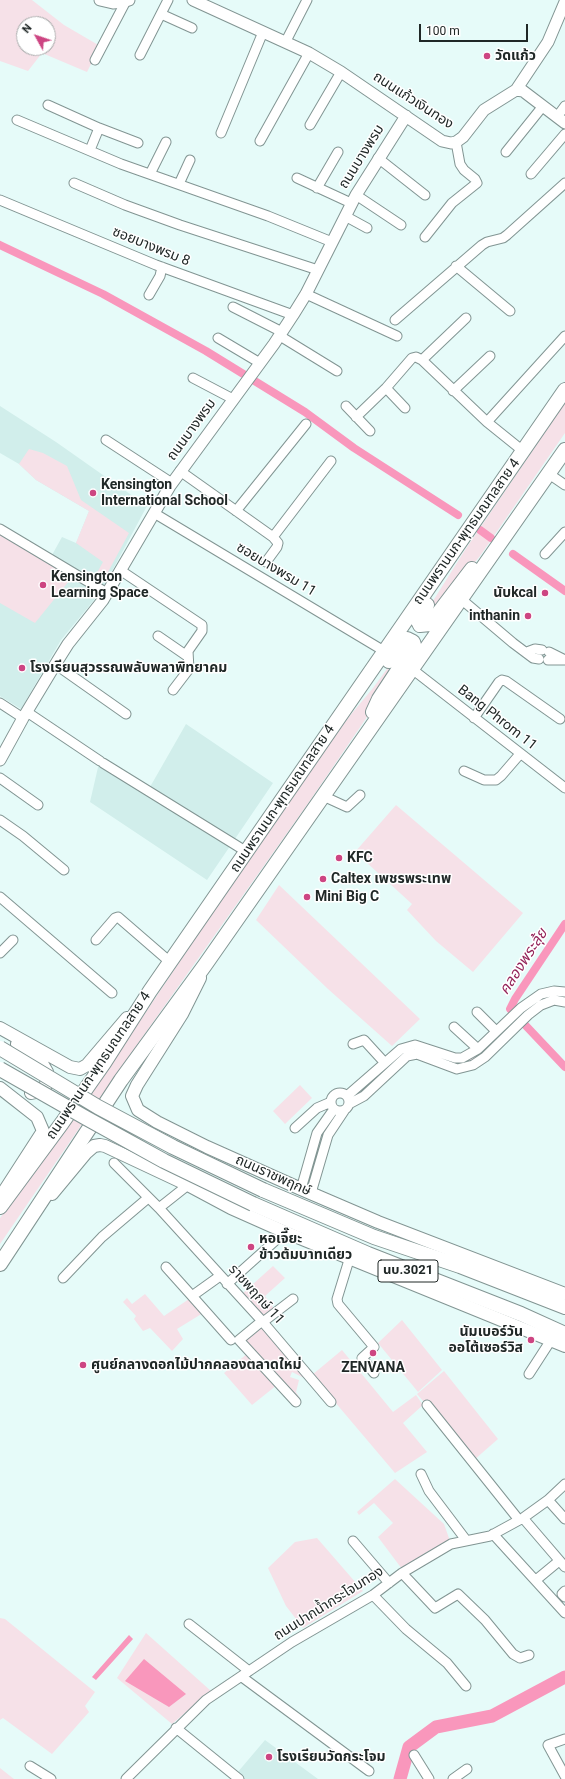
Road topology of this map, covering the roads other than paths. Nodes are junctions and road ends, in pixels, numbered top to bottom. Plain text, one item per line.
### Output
1 (100, 0) edge
2 (168, 0) edge
3 (194, 0) edge
4 (307, 0) edge
5 (127, 1) edge
6 (564, 8) edge
7 (161, 14) junction
8 (192, 28) dead end
9 (263, 32) junction
10 (286, 41) junction
11 (309, 52) junction
12 (140, 55) dead end
13 (95, 60) dead end
14 (341, 72) junction
15 (516, 90) junction
16 (48, 105) dead end
17 (543, 106) junction
18 (565, 106) edge
19 (406, 116) junction
20 (17, 120) dead end
21 (561, 120) edge
22 (310, 125) dead end
23 (99, 128) junction
24 (220, 133) dead end
25 (565, 134) edge
26 (260, 141) dead end
27 (166, 142) dead end
28 (456, 142) junction
29 (138, 143) dead end
30 (90, 150) junction
31 (338, 152) dead end
32 (506, 152) dead end
33 (378, 158) junction
34 (190, 160) dead end
35 (150, 174) junction
36 (531, 174) dead end
37 (297, 178) dead end
38 (74, 183) dead end
39 (565, 183) edge
40 (179, 184) junction
41 (318, 188) junction
42 (425, 195) dead end
43 (354, 199) junction
44 (0, 200) edge
45 (345, 216) junction
46 (401, 225) dead end
47 (367, 228) dead end
48 (425, 237) dead end
49 (332, 242) junction
50 (456, 266) junction
51 (162, 267) junction
52 (318, 270) junction
53 (306, 294) junction
54 (149, 295) dead end
55 (233, 307) dead end
56 (510, 311) dead end
57 (293, 316) junction
58 (466, 318) dead end
59 (395, 320) dead end
60 (281, 334) junction
61 (397, 336) dead end
62 (565, 336) edge
63 (218, 338) dead end
64 (490, 356) dead end
65 (422, 360) junction
66 (260, 363) junction
67 (337, 371) dead end
68 (193, 378) dead end
69 (386, 388) junction
70 (565, 390) edge
71 (453, 391) junction
72 (233, 399) junction
73 (346, 406) dead end
74 (405, 408) dead end
75 (356, 417) junction
76 (487, 422) junction
77 (306, 424) dead end
78 (370, 431) dead end
79 (106, 440) dead end
80 (565, 450) edge
81 (523, 451) junction
82 (331, 461) dead end
83 (180, 471) junction
84 (549, 474) junction
85 (172, 483) junction
86 (565, 486) edge
87 (236, 511) junction
88 (154, 513) junction
89 (0, 529) edge
90 (565, 532) edge
91 (273, 537) junction
92 (463, 538) junction
93 (496, 550) junction
94 (545, 554) dead end
95 (266, 562) dead end
96 (120, 570) junction
97 (107, 593) junction
98 (461, 599) junction
99 (158, 636) dead end
100 (384, 651) junction
101 (187, 656) junction
102 (565, 660) edge
103 (55, 664) junction
104 (412, 669) junction
105 (173, 690) dead end
106 (0, 703) edge
107 (344, 709) junction
108 (126, 714) dead end
109 (25, 715) junction
110 (474, 718) junction
111 (560, 719) dead end
112 (372, 725) junction
113 (520, 754) junction
114 (0, 760) edge
115 (464, 771) dead end
116 (0, 778) edge
117 (565, 788) edge
118 (360, 795) dead end
119 (323, 796) junction
120 (38, 805) dead end
121 (0, 820) edge
122 (247, 852) junction
123 (64, 870) dead end
124 (0, 897) edge
125 (13, 940) dead end
126 (96, 940) dead end
127 (0, 953) edge
128 (170, 962) junction
129 (205, 965) junction
130 (150, 991) junction
131 (565, 992) edge
132 (112, 993) dead end
133 (565, 1002) edge
134 (476, 1012) dead end
135 (523, 1013) junction
136 (510, 1019) junction
137 (517, 1026) junction
138 (454, 1027) dead end
139 (5, 1030) edge
140 (496, 1031) junction
141 (353, 1044) dead end
142 (0, 1048) edge
143 (478, 1049) junction
144 (394, 1056) junction
145 (401, 1062) junction
146 (384, 1063) junction
147 (0, 1069) edge
148 (0, 1077) edge
149 (0, 1088) edge
150 (347, 1104) junction
151 (333, 1105) junction
152 (295, 1128) dead end
153 (207, 1147) junction
154 (114, 1163) dead end
155 (186, 1184) junction
156 (306, 1191) junction
157 (0, 1197) edge
158 (148, 1198) junction
159 (0, 1207) edge
160 (159, 1208) junction
161 (31, 1219) junction
162 (285, 1232) junction
163 (349, 1260) junction
164 (0, 1264) edge
165 (166, 1267) dead end
166 (220, 1276) junction
167 (63, 1278) dead end
168 (227, 1284) junction
169 (528, 1291) junction
170 (565, 1294) edge
171 (192, 1296) junction
172 (293, 1299) dead end
173 (565, 1302) edge
174 (565, 1307) edge
175 (262, 1322) junction
176 (565, 1334) edge
177 (231, 1340) dead end
178 (551, 1340) junction
179 (565, 1346) edge
180 (374, 1373) dead end
181 (529, 1374) dead end
182 (296, 1402) dead end
183 (331, 1402) dead end
184 (427, 1405) dead end
185 (421, 1474) dead end
186 (565, 1484) edge
187 (548, 1500) junction
188 (521, 1519) junction
189 (565, 1519) edge
190 (493, 1534) junction
191 (466, 1540) junction
192 (353, 1541) dead end
193 (562, 1564) edge
194 (402, 1573) junction
195 (536, 1580) junction
196 (389, 1583) junction
197 (565, 1591) edge
198 (373, 1596) junction
199 (565, 1597) edge
200 (565, 1612) edge
201 (189, 1624) dead end
202 (529, 1655) dead end
203 (246, 1674) junction
204 (466, 1686) dead end
205 (176, 1728) junction
206 (565, 1739) edge
207 (414, 1755) dead end
208 (30, 1766) dead end
209 (468, 1769) dead end
210 (369, 1771) dead end
211 (565, 1776) edge
212 (51, 1779) edge
213 (126, 1779) edge
214 (239, 1779) edge
215 (429, 1779) edge
216 (453, 1779) edge

1 - 5 street
2 - 7 street
3 - 9 street, ถนนแก้วเงินทอง
4 - 10 street
5 - 13 street
6 - 15 street, ถนนแก้วเงินทอง
7 - 8 street
7 - 12 street
9 - 10 street, ถนนแก้วเงินทอง
9 - 24 street
10 - 11 street, ถนนแก้วเงินทอง
11 - 14 street, ถนนแก้วเงินทอง
11 - 26 street
14 - 19 street, ถนนแก้วเงินทอง
14 - 22 street
15 - 17 street
15 - 28 street, ถนนแก้วเงินทอง
16 - 23 street
17 - 21 street
17 - 32 street
18 - 21 street
19 - 28 street, ถนนแก้วเงินทอง
19 - 33 street, ถนนบางพรม
20 - 30 street
23 - 29 street
23 - 30 street
25 - 36 street
27 - 35 street
28 - 48 street
30 - 35 street
31 - 41 street
33 - 42 street
33 - 43 street, ถนนบางพรม
34 - 40 street
35 - 40 street
37 - 41 street
38 - 52 street
39 - 50 street
40 - 49 street
41 - 43 street
43 - 45 street, ถนนบางพรม
43 - 46 street
44 - 51 street, ซอยบางพรม 8
45 - 47 street
45 - 49 street, ถนนบางพรม
49 - 52 street, ถนนบางพรม
50 - 56 street
50 - 59 street
51 - 54 street
51 - 57 street, ซอยบางพรม 8
52 - 53 street, ถนนบางพรม
53 - 57 street, ถนนบางพรม
53 - 61 street
55 - 60 street
57 - 60 street, ถนนบางพรม
58 - 65 street
60 - 66 street, ถนนบางพรม
60 - 67 street
62 - 76 street
63 - 66 street
64 - 71 street
65 - 69 street
65 - 71 street
66 - 72 street, ถนนบางพรม
68 - 72 street
69 - 74 street
69 - 75 street
70 - 81 main road, ถนนพรานนก-พุทธมณฑลสาย 4
71 - 76 street
72 - 83 street, ถนนบางพรม
73 - 75 street
75 - 78 street
76 - 81 street
77 - 87 street
79 - 85 street
80 - 84 main road, ถนนพรานนก-พุทธมณฑลสาย 4
81 - 92 main road, ถนนพรานนก-พุทธมณฑลสาย 4
82 - 91 street
83 - 85 street, ถนนบางพรม
83 - 87 street
84 - 86 street
84 - 93 main road, ถนนพรานนก-พุทธมณฑลสาย 4
85 - 88 street, ถนนบางพรม
87 - 91 street
88 - 96 street, ถนนบางพรม
88 - 100 street, ซอยบางพรม 11
89 - 97 street
90 - 94 street
91 - 95 street
92 - 93 main road
92 - 100 main road, ถนนพรานนก-พุทธมณฑลสาย 4
93 - 98 main road, ถนนพรานนก-พุทธมณฑลสาย 4
96 - 97 street, ถนนบางพรม
96 - 101 street
97 - 103 street, ถนนบางพรม
98 - 102 street
98 - 104 main road, ถนนพรานนก-พุทธมณฑลสาย 4
99 - 101 street
100 - 107 main road, ถนนพรานนก-พุทธมณฑลสาย 4
101 - 105 street
103 - 108 street
103 - 109 street, ถนนบางพรม
104 - 110 street, Bang Phrom 11
104 - 112 main road, ถนนพรานนก-พุทธมณฑลสาย 4
106 - 109 street
107 - 112 main road
107 - 122 main road, ถนนพรานนก-พุทธมณฑลสาย 4
109 - 114 street, ถนนบางพรม
109 - 122 street
110 - 111 street
110 - 113 street, Bang Phrom 11
112 - 119 main road, ถนนพรานนก-พุทธมณฑลสาย 4
113 - 115 street
113 - 117 street, Bang Phrom 11
116 - 120 street
118 - 119 street
119 - 129 main road, ถนนพรานนก-พุทธมณฑลสาย 4
121 - 123 street
122 - 128 main road, ถนนพรานนก-พุทธมณฑลสาย 4
124 - 132 street
125 - 127 street
126 - 128 street
128 - 130 main road, ถนนพรานนก-พุทธมณฑลสาย 4
129 - 153 main road, ถนนราชพฤกษ์ / นบ.3021
129 - 161 main road, ถนนพรานนก-พุทธมณฑลสาย 4
130 - 139 main road
130 - 159 main road, ถนนพรานนก-พุทธมณฑลสาย 4
131 - 135 street
133 - 135 street
134 - 140 street
135 - 136 street
135 - 137 street
136 - 137 street
136 - 140 street
137 - 145 street
138 - 143 street
139 - 148 main road
140 - 143 street
141 - 146 street
142 - 169 main road, ถนนราชพฤกษ์ / นบ.3021, bridge
143 - 144 street
144 - 145 street
144 - 146 street
145 - 150 street
146 - 150 street
147 - 176 main road, นบ.3021, bridge
149 - 157 main road
150 - 151 street
150 - 151 street
150 - 156 street
151 - 152 street
151 - 156 street
153 - 155 main road
153 - 156 main road, ถนนราชพฤกษ์ / นบ.3021
154 - 158 street, ราชพฤกษ์ 11
155 - 160 street
155 - 161 main road, นบ.3021
155 - 162 main road, นบ.3021
156 - 170 main road, ถนนราชพฤกษ์ / นบ.3021
158 - 160 street, ราชพฤกษ์ 11
158 - 167 street
160 - 166 street, ราชพฤกษ์ 11
161 - 164 main road, ถนนพรานนก-พุทธมณฑลสาย 4
162 - 163 main road, นบ.3021
162 - 168 street
163 - 178 main road, นบ.3021
163 - 180 street
165 - 171 street
166 - 168 street, ราชพฤกษ์ 11
166 - 171 street
168 - 175 street, ราชพฤกษ์ 11
169 - 173 main road
169 - 174 main road, ถนนราชพฤกษ์ / นบ.3021
171 - 177 street
172 - 175 street
175 - 182 street
175 - 183 street, ราชพฤกษ์ 11
178 - 179 main road, นบ.3021
178 - 181 street
184 - 188 street
185 - 191 street
186 - 187 street, ถนนปากน้ำกระโจมทอง
187 - 188 street, ถนนปากน้ำกระโจมทอง
187 - 189 street
188 - 190 street, ถนนปากน้ำกระโจมทอง
188 - 193 street
190 - 191 street, ถนนปากน้ำกระโจมทอง
190 - 195 street
191 - 194 street, ถนนปากน้ำกระโจมทอง
192 - 196 street
193 - 195 street
194 - 196 street, ถนนปากน้ำกระโจมทอง
194 - 202 street
195 - 200 street
196 - 198 street, ถนนปากน้ำกระโจมทอง
197 - 199 street
198 - 203 street, ถนนปากน้ำกระโจมทอง
198 - 204 street
201 - 203 street
203 - 205 street, ถนนปากน้ำกระโจมทอง
203 - 210 street
205 - 213 street, ถนนปากน้ำกระโจมทอง
205 - 214 street
206 - 211 street
207 - 215 street
208 - 212 street
209 - 216 street

